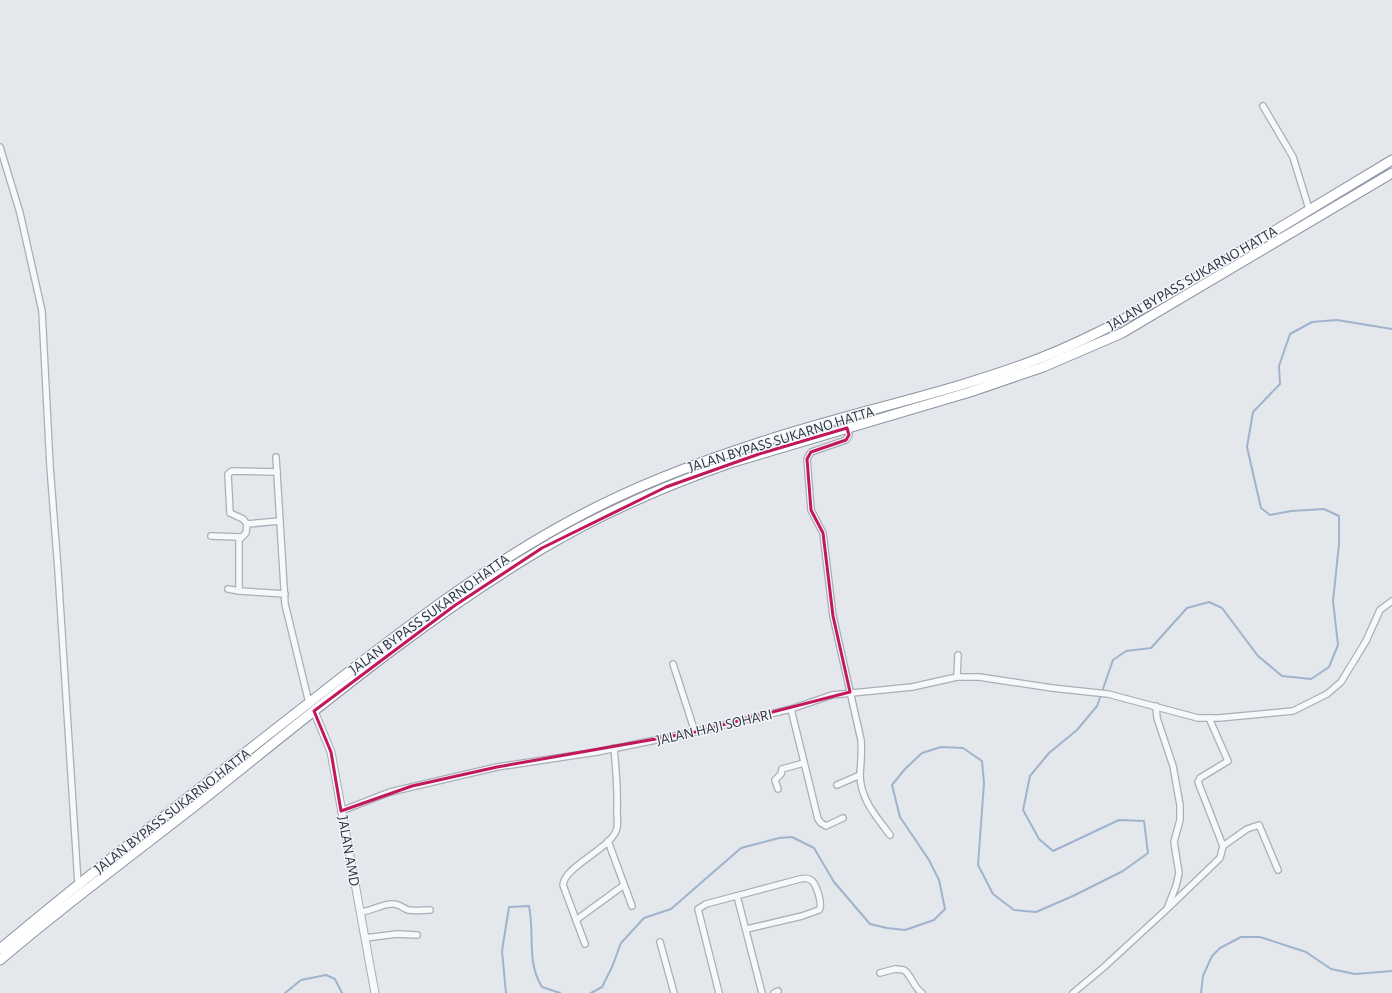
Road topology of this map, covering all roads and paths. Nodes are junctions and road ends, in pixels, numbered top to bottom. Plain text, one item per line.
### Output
1 (1263, 106) dead end
2 (0, 147) edge
3 (1392, 160) edge
4 (1392, 174) edge
5 (1309, 209) junction
6 (847, 428) junction
7 (276, 457) dead end
8 (277, 472) junction
9 (280, 520) junction
10 (247, 524) junction
11 (211, 536) dead end
12 (240, 537) junction
13 (228, 589) dead end
14 (239, 591) junction
15 (285, 594) junction
16 (1392, 601) edge
17 (958, 655) dead end
18 (673, 664) dead end
19 (958, 677) junction
20 (850, 692) junction
21 (1156, 706) junction
22 (311, 707) junction
23 (791, 709) junction
24 (1209, 718) junction
25 (695, 732) junction
26 (251, 748) junction
27 (614, 748) junction
28 (257, 756) junction
29 (804, 763) junction
30 (232, 764) junction
31 (238, 772) junction
32 (860, 775) junction
33 (837, 785) dead end
34 (778, 789) dead end
35 (342, 811) junction
36 (843, 818) dead end
37 (890, 834) dead end
38 (608, 841) junction
39 (1223, 846) junction
40 (1278, 870) dead end
41 (78, 884) junction
42 (624, 885) junction
43 (737, 896) junction
44 (632, 906) dead end
45 (1167, 909) junction
46 (430, 910) dead end
47 (360, 912) junction
48 (576, 920) junction
49 (747, 929) junction
50 (417, 935) dead end
51 (365, 938) junction
52 (660, 942) dead end
53 (584, 944) dead end
54 (0, 949) edge
55 (0, 960) edge
56 (880, 973) dead end
57 (375, 993) edge
58 (674, 993) edge
59 (719, 993) edge
60 (762, 993) edge
61 (922, 993) edge
62 (1073, 993) edge

1 - 5 street
2 - 41 street
3 - 5 highway, JALAN BYPASS SUKARNO HATTA
4 - 6 highway, JALAN BYPASS SUKARNO HATTA
5 - 22 highway, JALAN BYPASS SUKARNO HATTA
6 - 20 street
6 - 22 highway, JALAN BYPASS SUKARNO HATTA
7 - 8 street
8 - 9 street
8 - 10 street
9 - 10 street
9 - 15 street
10 - 12 street
11 - 12 street
12 - 14 street
13 - 14 street
14 - 15 street
15 - 22 street
16 - 24 street, JALAN HAJI SOHARI
17 - 19 street
18 - 25 street
19 - 20 street, JALAN HAJI SOHARI
19 - 21 street, JALAN HAJI SOHARI
20 - 23 street, JALAN HAJI SOHARI
20 - 32 street
21 - 24 street, JALAN HAJI SOHARI
21 - 45 street
22 - 26 highway, JALAN BYPASS SUKARNO HATTA
22 - 28 highway, JALAN BYPASS SUKARNO HATTA
22 - 35 street, JALAN AMD
23 - 25 street, JALAN HAJI SOHARI
23 - 29 street
24 - 39 street
25 - 27 street, JALAN HAJI SOHARI
26 - 28 highway
26 - 30 highway, JALAN BYPASS SUKARNO HATTA
27 - 35 street, JALAN HAJI SOHARI
27 - 38 street
28 - 31 highway, JALAN BYPASS SUKARNO HATTA
29 - 34 street
29 - 36 street
30 - 31 highway
30 - 41 highway, JALAN BYPASS SUKARNO HATTA
31 - 55 highway, JALAN BYPASS SUKARNO HATTA
32 - 33 street
32 - 37 street
35 - 47 street, JALAN AMD
38 - 42 street
38 - 48 street
39 - 40 street
39 - 45 street
41 - 54 highway, JALAN BYPASS SUKARNO HATTA
42 - 44 street
42 - 48 street
43 - 49 street
43 - 49 street
43 - 59 street
45 - 62 street
46 - 47 street
47 - 51 street, JALAN AMD
48 - 53 street
49 - 60 street
50 - 51 street
51 - 57 street, JALAN AMD
52 - 58 street
56 - 61 street

